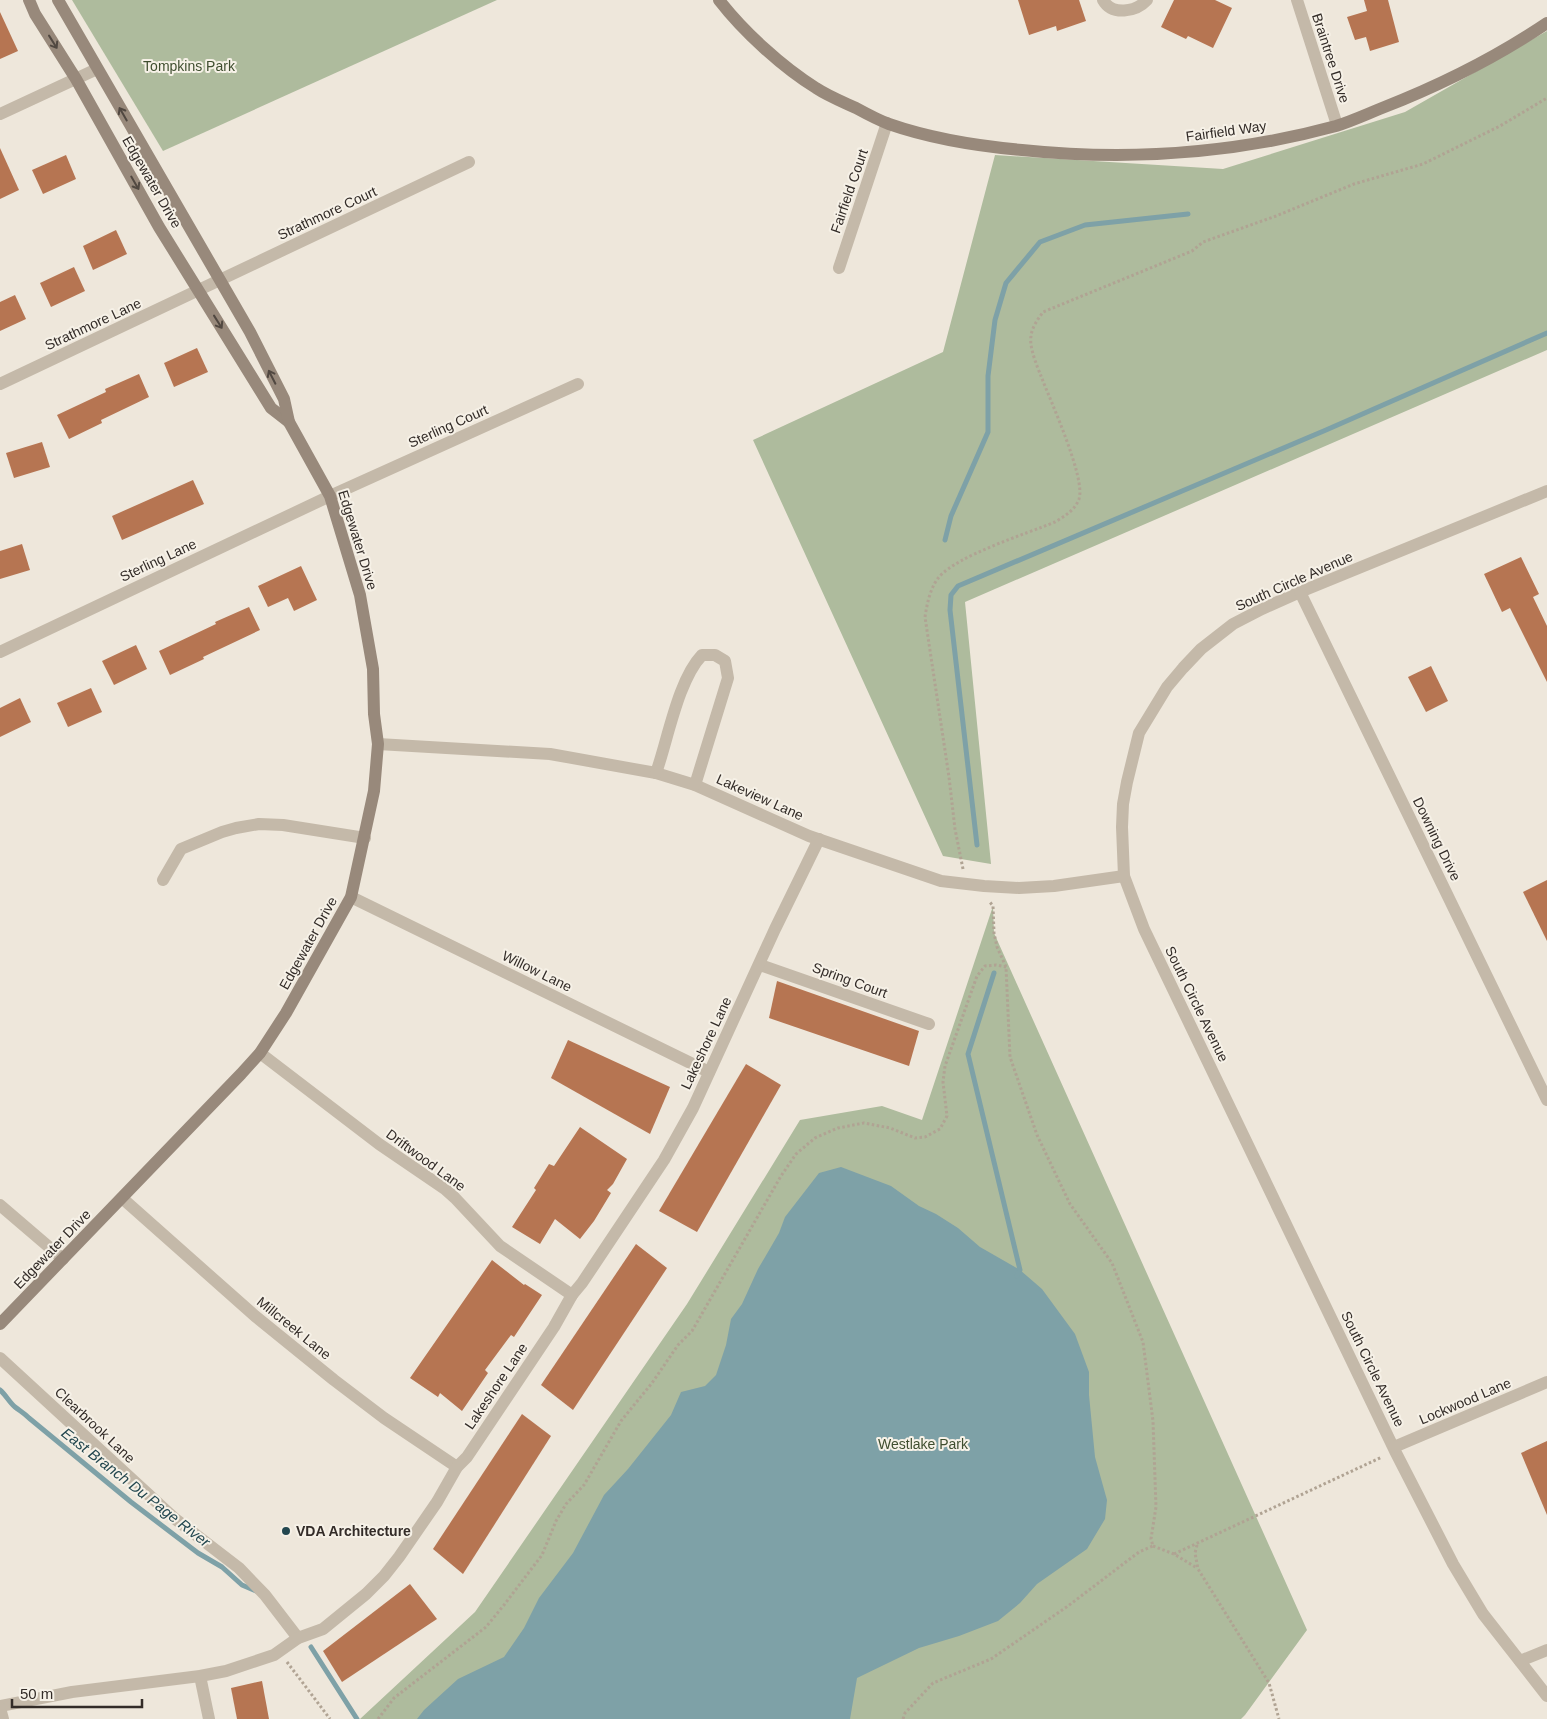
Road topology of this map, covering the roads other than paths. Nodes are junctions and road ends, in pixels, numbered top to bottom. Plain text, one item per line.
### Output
1 (29, 0) edge
2 (58, 0) edge
3 (719, 0) edge
4 (1103, 0) edge
5 (1146, 0) edge
6 (1297, 0) edge
7 (1547, 23) edge
8 (97, 69) junction
9 (76, 79) junction
10 (0, 114) edge
11 (887, 124) junction
12 (1337, 126) junction
13 (469, 162) dead end
14 (839, 268) dead end
15 (220, 280) junction
16 (198, 290) junction
17 (0, 384) edge
18 (578, 384) dead end
19 (289, 422) junction
20 (1546, 495) edge
21 (330, 496) junction
22 (1300, 592) junction
23 (0, 652) edge
24 (378, 744) junction
25 (656, 773) junction
26 (695, 785) junction
27 (365, 838) junction
28 (818, 839) junction
29 (1124, 876) junction
30 (163, 880) dead end
31 (351, 898) junction
32 (760, 965) junction
33 (930, 1024) dead end
34 (260, 1053) junction
35 (709, 1072) junction
36 (1547, 1100) edge
37 (122, 1198) junction
38 (0, 1205) edge
39 (63, 1259) junction
40 (572, 1295) junction
41 (0, 1324) edge
42 (0, 1358) edge
43 (1547, 1382) edge
44 (1394, 1449) junction
45 (457, 1467) junction
46 (298, 1638) junction
47 (1547, 1650) edge
48 (1520, 1661) junction
49 (200, 1676) junction
50 (1547, 1696) edge
51 (0, 1707) edge
52 (3, 1719) edge
53 (209, 1719) edge

1 -> 9 street, Edgewater Drive
2 - 8 street, Edgewater Drive
3 - 11 street, Fairfield Way
4 - 5 street
6 - 12 street, Braintree Drive
7 - 12 street, Fairfield Way
8 - 9 street
15 -> 8 street, Edgewater Drive
9 - 10 street
9 -> 16 street, Edgewater Drive
11 - 12 street, Fairfield Way
11 - 14 street, Fairfield Court
13 - 15 street, Strathmore Court
15 - 16 street, Strathmore Court
19 -> 15 street, Edgewater Drive
16 - 17 street, Strathmore Lane
16 -> 19 street, Edgewater Drive
18 - 21 street, Sterling Court
19 - 21 street, Edgewater Drive
20 - 22 street, South Circle Avenue
21 - 23 street, Sterling Lane
21 - 24 street, Edgewater Drive
22 - 29 street, South Circle Avenue
22 - 36 street, Downing Drive
24 - 25 street, Lakeview Lane
24 - 27 street, Edgewater Drive
25 - 26 street, Lakeview Lane
25 - 26 street
26 - 28 street, Lakeview Lane
27 - 30 street
27 - 31 street, Edgewater Drive
28 - 29 street, Lakeview Lane
28 - 32 street, Lakeshore Lane
29 - 44 street, South Circle Avenue
31 - 34 street, Edgewater Drive
31 - 35 street, Willow Lane
32 - 33 street, Spring Court
32 - 35 street, Lakeshore Lane
34 - 37 street, Edgewater Drive
34 - 40 street, Driftwood Lane
35 - 40 street, Lakeshore Lane
37 - 39 street, Edgewater Drive
37 - 45 street, Millcreek Lane
38 - 39 street
39 - 41 street, Edgewater Drive
40 - 45 street, Lakeshore Lane
42 - 46 street, Clearbrook Lane
43 - 44 street, Lockwood Lane
44 - 48 street, South Circle Avenue
45 - 46 street, Lakeshore Lane
46 - 49 street, Lakeshore Lane
47 - 48 street
48 - 50 street, South Circle Avenue
49 - 51 street, Lakeshore Lane
49 - 53 street
51 - 52 street

